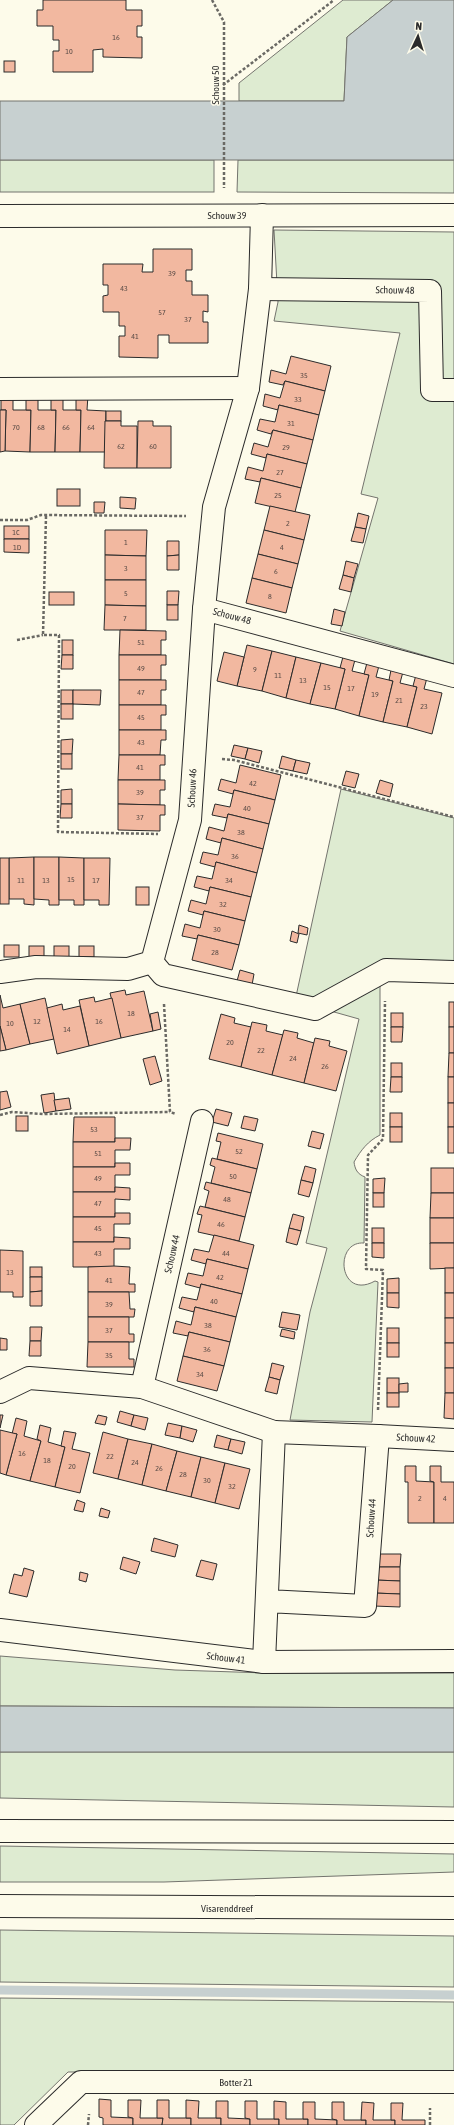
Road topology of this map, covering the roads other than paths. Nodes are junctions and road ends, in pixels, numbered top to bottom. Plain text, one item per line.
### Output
1 (262, 215) junction
2 (454, 215) edge
3 (0, 216) edge
4 (260, 289) junction
5 (248, 388) junction
6 (0, 389) edge
7 (454, 390) edge
8 (204, 609) junction
9 (454, 676) edge
10 (158, 969) junction
11 (0, 972) edge
12 (454, 972) edge
13 (202, 1121) road end
14 (142, 1387) junction
15 (0, 1392) edge
16 (274, 1432) junction
17 (378, 1436) junction
18 (454, 1440) edge
19 (266, 1601) junction
20 (0, 1630) edge
21 (454, 1660) edge
22 (264, 1662) junction
23 (0, 1831) edge
24 (454, 1832) edge
25 (0, 1906) edge
26 (454, 1908) edge
27 (454, 2082) edge
28 (36, 2125) edge

1 - 2 street, Schouw 39
1 - 3 street, Schouw 39
1 - 4 street, Schouw 48
4 - 5 street, Schouw 48
4 - 7 street, Schouw 48
5 - 6 street
5 - 8 street, Schouw 48
8 - 9 street, Schouw 48
8 - 10 street, Schouw 46
10 - 11 street
10 - 12 street
13 - 14 street, Schouw 44
14 - 15 street
14 - 16 street
16 - 17 street
16 - 19 street
17 - 18 street, Schouw 42
17 - 19 street, Schouw 44
19 - 22 street
20 - 22 street, Schouw 41
21 - 22 street, Schouw 41
23 - 24 street
25 - 26 street, Visarenddreef
27 - 28 street, Botter 21

